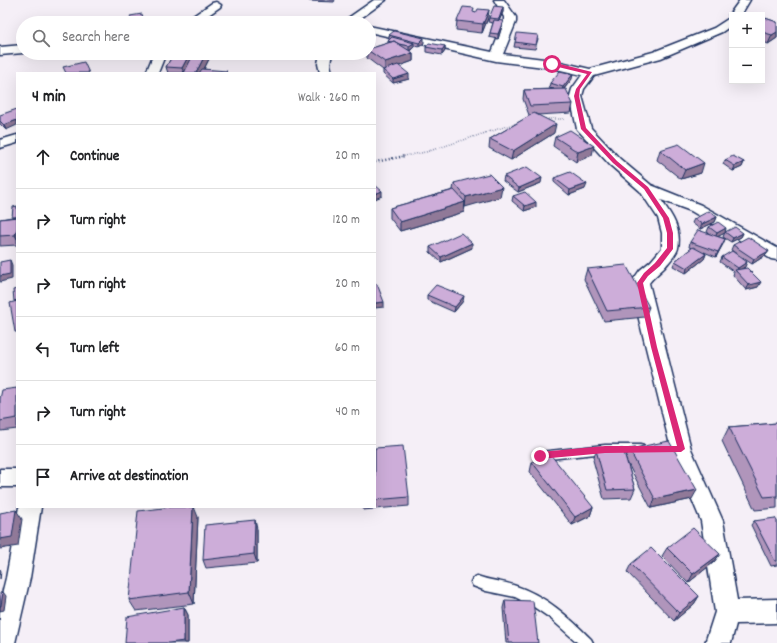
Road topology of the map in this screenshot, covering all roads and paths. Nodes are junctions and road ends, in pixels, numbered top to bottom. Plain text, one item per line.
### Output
1 (381, 0) edge
2 (499, 0) edge
3 (745, 0) edge
4 (216, 5) dead end
5 (737, 12) edge
6 (200, 16) edge
7 (357, 16) edge
8 (729, 22) edge
9 (376, 31) edge
10 (16, 50) edge
11 (0, 51) edge
12 (496, 57) junction
13 (157, 60) edge
14 (325, 60) edge
15 (152, 72) edge
16 (326, 72) edge
17 (590, 73) junction
18 (538, 118) edge
19 (582, 120) junction
20 (523, 121) edge
21 (16, 139) edge
22 (0, 144) edge
23 (376, 162) edge
24 (646, 188) junction
25 (777, 254) edge
26 (651, 449) edge
27 (540, 456) dead end
28 (0, 478) edge
29 (16, 478) edge
30 (30, 508) edge
31 (476, 582) dead end
32 (777, 611) edge
33 (727, 612) junction
34 (2, 643) edge
35 (587, 643) edge
36 (718, 643) edge

1 - 7 street
2 - 12 street
3 - 5 street
4 - 6 street
8 - 17 street
9 - 12 street
10 - 11 street
12 - 17 street
13 - 15 street
14 - 16 street
17 - 19 street
18 - 19 path
19 - 24 street
20 - 23 path
21 - 22 street
24 - 25 street
24 - 33 street
26 - 27 lane
28 - 29 street
30 - 34 street
31 - 35 lane
32 - 33 street
33 - 36 street

